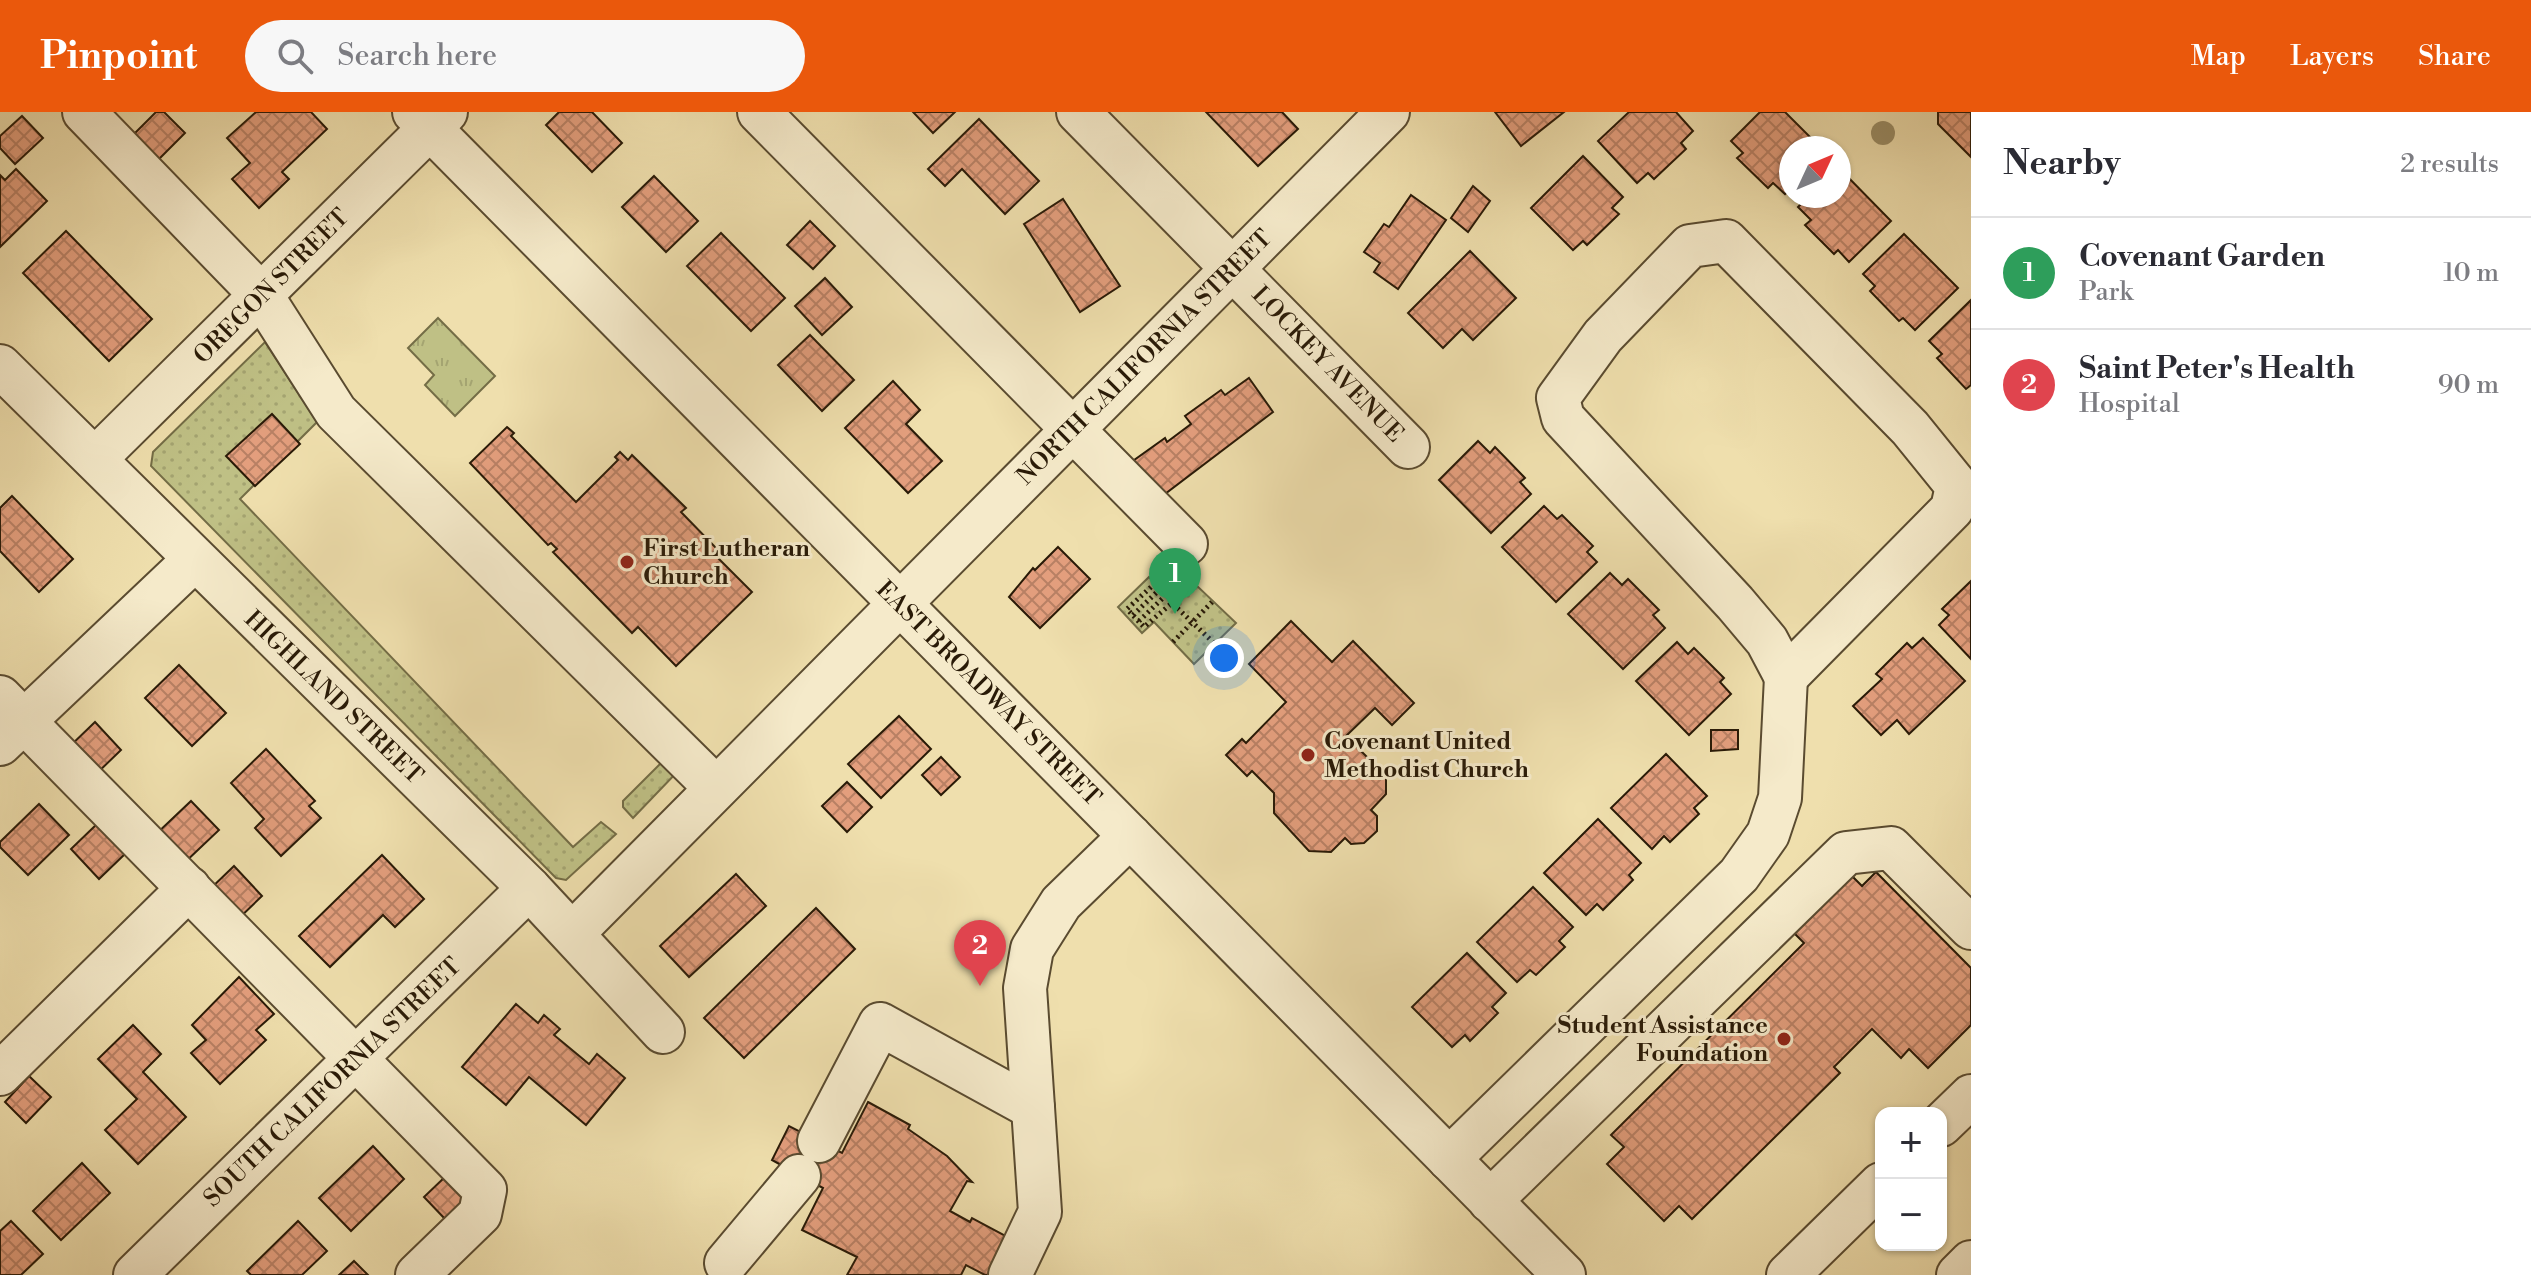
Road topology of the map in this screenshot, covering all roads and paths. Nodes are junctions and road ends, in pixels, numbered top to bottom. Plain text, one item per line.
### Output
1 (84, 112) edge
2 (759, 112) edge
3 (1078, 112) edge
4 (1388, 112) edge
5 (430, 117) edge
6 (1233, 268) junction
7 (262, 296) junction
8 (0, 366) edge
9 (1072, 430) junction
10 (1408, 447) dead end
11 (95, 459) junction
12 (1186, 544) dead end
13 (194, 560) junction
14 (1151, 587) dead end
15 (1157, 592) dead end
16 (1163, 598) dead end
17 (1213, 601) dead end
18 (900, 603) junction
19 (1133, 615) junction
20 (1139, 621) junction
21 (1192, 622) junction
22 (1173, 642) dead end
23 (1215, 644) dead end
24 (1786, 677) junction
25 (8, 721) edge
26 (716, 788) junction
27 (1130, 836) junction
28 (189, 888) junction
29 (529, 888) junction
30 (1971, 928) edge
31 (573, 933) junction
32 (663, 1032) dead end
33 (356, 1058) junction
34 (0, 1074) edge
35 (1971, 1096) edge
36 (1033, 1108) junction
37 (1947, 1119) edge
38 (1449, 1159) junction
39 (1875, 1190) edge
40 (1490, 1201) junction
41 (1971, 1262) edge
42 (726, 1263) dead end
43 (135, 1275) edge
44 (417, 1275) edge
45 (1010, 1275) edge
46 (1564, 1275) edge
47 (1788, 1275) edge
48 (1958, 1275) edge

1 - 7 street
2 - 9 street
3 - 6 street, LOCKEY AVENUE
4 - 6 street, NORTH CALIFORNIA STREET
5 - 7 street, OREGON STREET
5 - 18 street, EAST BROADWAY STREET
6 - 9 street, NORTH CALIFORNIA STREET
6 - 10 street, LOCKEY AVENUE
7 - 11 street, OREGON STREET
7 - 26 street
8 - 11 street, HIGHLAND STREET
9 - 12 street
9 - 18 street, NORTH CALIFORNIA STREET
11 - 13 street, HIGHLAND STREET
13 - 25 street
13 - 29 street, HIGHLAND STREET
14 - 19 path
15 - 19 path
16 - 20 path
17 - 21 path
18 - 26 street
18 - 27 street, EAST BROADWAY STREET
19 - 20 path
20 - 21 path
21 - 22 path
21 - 23 path
24 - 24 street
24 - 38 street
25 - 28 street
26 - 31 street
27 - 36 street
27 - 38 street, EAST BROADWAY STREET
28 - 33 street
28 - 34 street
29 - 31 street, HIGHLAND STREET
29 - 33 street, SOUTH CALIFORNIA STREET
30 - 40 street
31 - 32 street, HIGHLAND STREET
33 - 43 street, SOUTH CALIFORNIA STREET
33 - 44 street
35 - 37 street
36 - 42 street
36 - 45 street
38 - 40 street, EAST BROADWAY STREET
39 - 47 street
40 - 46 street, EAST BROADWAY STREET
41 - 48 street

